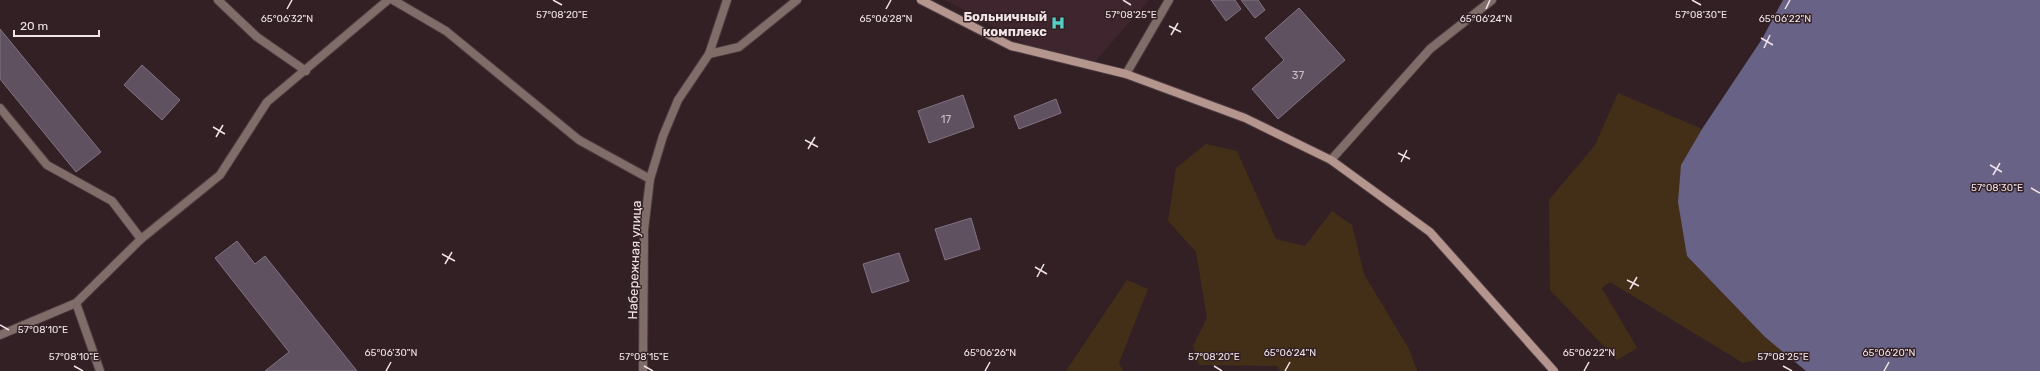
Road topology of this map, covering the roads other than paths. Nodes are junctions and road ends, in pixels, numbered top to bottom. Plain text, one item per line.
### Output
1 (218, 0) edge
2 (388, 0) edge
3 (393, 0) edge
4 (726, 0) edge
5 (797, 0) edge
6 (921, 0) edge
7 (1169, 0) edge
8 (1492, 0) edge
9 (709, 54) junction
10 (306, 71) junction
11 (1126, 74) junction
12 (0, 108) edge
13 (1331, 160) junction
14 (650, 179) junction
15 (141, 239) junction
16 (76, 303) junction
17 (0, 335) edge
18 (100, 371) edge
19 (643, 371) edge
20 (1554, 371) edge

1 - 10 street
2 - 10 street
3 - 14 street
4 - 9 street, Набережная улица
5 - 9 street
6 - 11 main road
7 - 11 street
8 - 13 street
9 - 14 street, Набережная улица
10 - 15 street
11 - 13 main road
12 - 15 street
13 - 20 main road
14 - 19 street, Набережная улица
15 - 16 street
16 - 17 street
16 - 18 street

